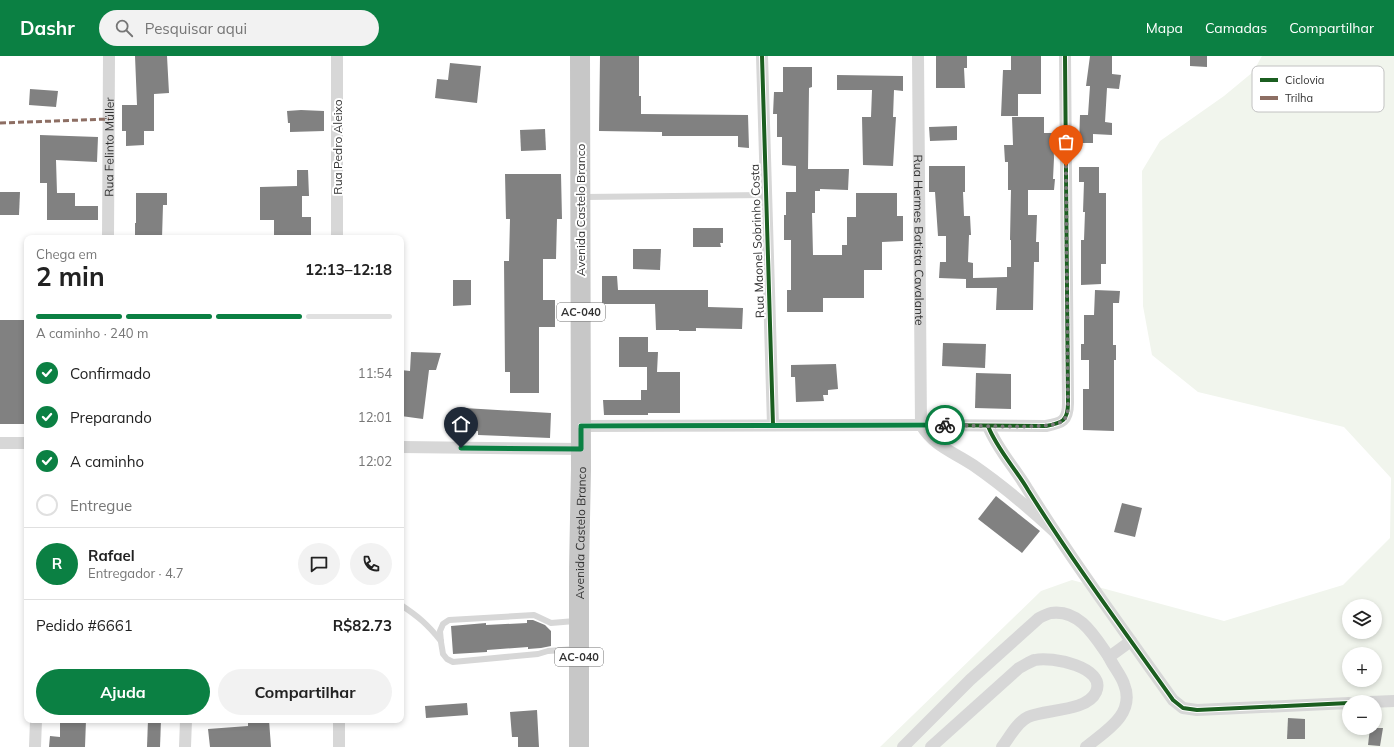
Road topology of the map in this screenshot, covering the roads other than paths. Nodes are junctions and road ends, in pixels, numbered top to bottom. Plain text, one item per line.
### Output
1 (109, 56) edge
2 (337, 56) edge
3 (580, 56) edge
4 (762, 56) edge
5 (918, 56) edge
6 (1066, 56) edge
7 (766, 195) junction
8 (580, 197) junction
9 (108, 235) edge
10 (337, 235) edge
11 (921, 424) junction
12 (773, 425) junction
13 (581, 426) junction
14 (988, 426) junction
15 (0, 443) edge
16 (24, 443) edge
17 (404, 447) edge
18 (581, 449) junction
19 (1054, 530) junction
20 (404, 607) edge
21 (579, 621) junction
22 (1131, 641) junction
23 (441, 642) junction
24 (579, 649) junction
25 (1108, 657) junction
26 (1394, 701) edge
27 (1382, 702) edge
28 (1342, 703) edge
29 (36, 723) edge
30 (186, 723) edge
31 (339, 723) edge
32 (35, 747) edge
33 (185, 747) edge
34 (339, 747) edge
35 (579, 747) edge
36 (903, 747) edge
37 (931, 747) edge
38 (1002, 747) edge
39 (1086, 747) edge

1 - 9 street, Rua Felinto Müller
2 - 10 street, Rua Pedro Aleixo
3 - 8 highway, Avenida Castelo Branco / AC-040
4 - 7 street, Rua Maonel Sobrinho Costa
5 - 11 street, Rua Hermes Batista Cavalante
6 - 14 street
7 - 8 lane
7 - 12 street, Rua Maonel Sobrinho Costa
8 - 13 highway, Avenida Castelo Branco / AC-040
11 - 12 street
11 - 14 street
11 - 19 street
12 - 13 street
13 - 18 highway, Avenida Castelo Branco / AC-040
14 - 19 street
15 - 16 street
17 - 18 street
18 - 21 highway, Avenida Castelo Branco / AC-040
19 - 22 street
20 - 23 lane
21 - 23 lane
21 - 24 highway, Avenida Castelo Branco / AC-040
22 - 25 street
22 - 28 street
23 - 24 lane
24 - 35 highway, Avenida Castelo Branco / AC-040
25 - 36 street
25 - 39 street
26 - 27 street
29 - 32 street
30 - 33 street
31 - 34 street
37 - 38 street

